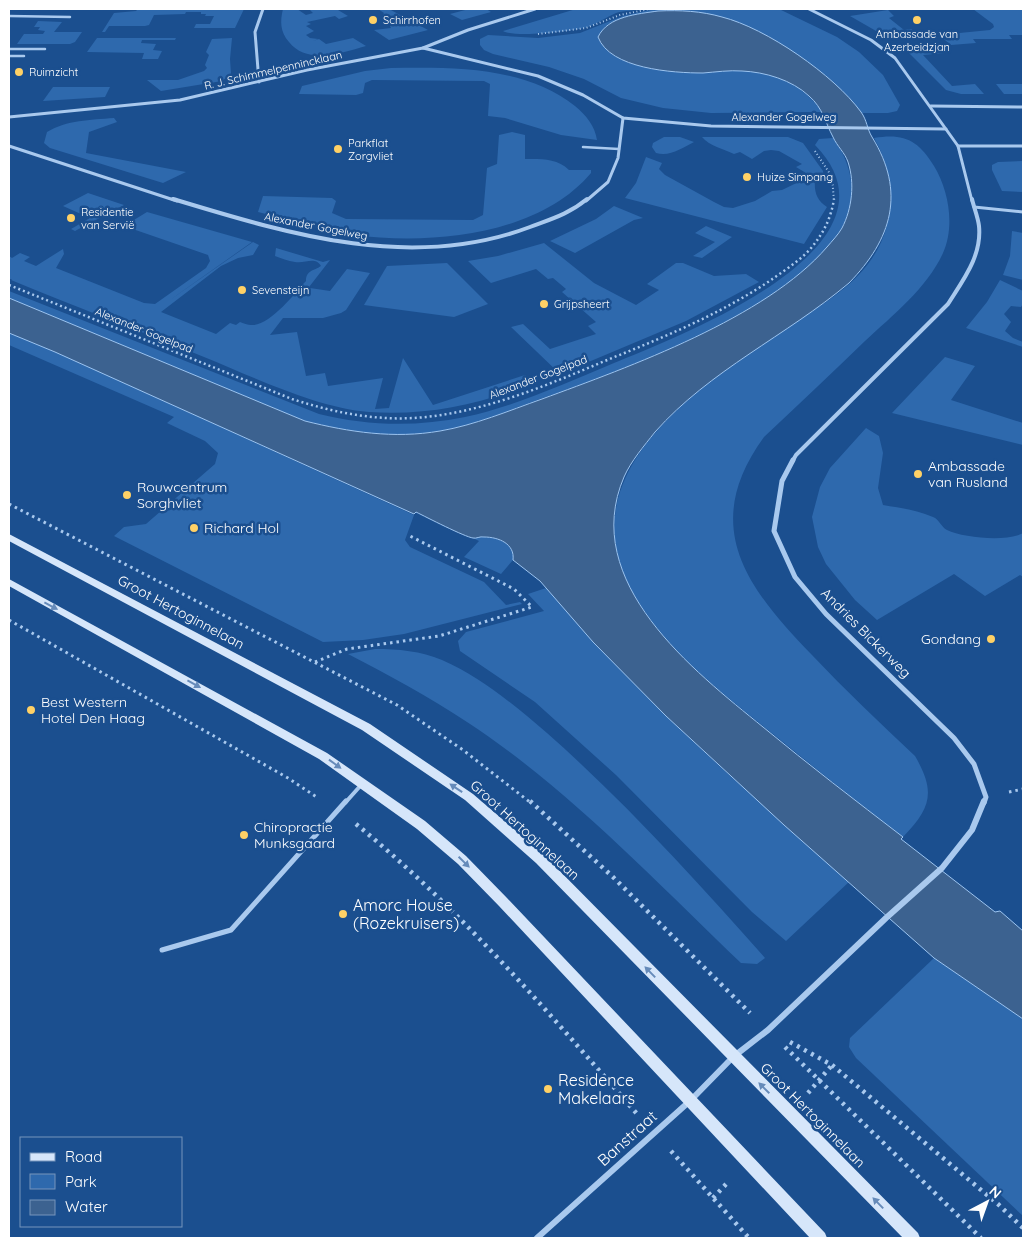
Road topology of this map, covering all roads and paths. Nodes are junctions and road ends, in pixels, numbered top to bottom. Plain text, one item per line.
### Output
1 (263, 9) edge
2 (535, 9) edge
3 (649, 9) edge
4 (809, 9) edge
5 (9, 16) edge
6 (70, 17) dead end
7 (532, 34) dead end
8 (423, 48) junction
9 (9, 49) edge
10 (45, 50) dead end
11 (9, 56) edge
12 (24, 56) dead end
13 (259, 82) junction
14 (931, 106) junction
15 (1023, 108) edge
16 (9, 117) edge
17 (623, 118) junction
18 (799, 126) junction
19 (946, 129) junction
20 (9, 146) edge
21 (958, 146) junction
22 (1023, 146) edge
23 (583, 147) dead end
24 (619, 149) junction
25 (974, 207) junction
26 (1023, 212) edge
27 (9, 285) edge
28 (410, 536) dead end
29 (9, 537) edge
30 (9, 582) edge
31 (9, 620) edge
32 (315, 663) dead end
33 (362, 784) junction
34 (338, 810) junction
35 (162, 950) dead end
36 (768, 1030) junction
37 (734, 1057) junction
38 (691, 1100) junction
39 (654, 1132) junction
40 (1023, 1228) edge
41 (537, 1238) edge
42 (749, 1238) edge
43 (820, 1238) edge
44 (912, 1238) edge

1 - 13 street
2 - 8 street, R. J. Schimmelpennincklaan
3 - 7 path
4 - 14 street, Andries Bickerweg
5 - 6 lane
8 - 13 street, R. J. Schimmelpennincklaan
8 - 17 street, Alexander Gogelweg
9 - 10 lane
11 - 12 lane
13 - 16 street, R. J. Schimmelpennincklaan
14 - 15 street
14 - 19 street, Andries Bickerweg
17 - 18 street, Alexander Gogelweg
17 - 24 street, Alexander Gogelweg
18 - 19 street, Alexander Gogelweg
18 - 27 path, Alexander Gogelpad
19 - 21 street, Andries Bickerweg
20 - 24 street, Alexander Gogelweg
21 - 22 street
21 - 25 street, Andries Bickerweg
23 - 24 lane
25 - 26 lane
25 - 36 street, Andries Bickerweg
28 - 32 path
37 -> 29 main road, Groot Hertoginnelaan
30 -> 33 main road
31 - 34 path
33 - 34 lane
33 -> 38 main road
34 - 35 lane
34 - 39 path
36 - 37 street, Andries Bickerweg
36 - 40 path
37 - 38 street, Banstraat
44 -> 37 main road, Groot Hertoginnelaan
38 - 39 street, Banstraat
38 - 43 main road
39 - 41 street, Banstraat
39 - 42 path

